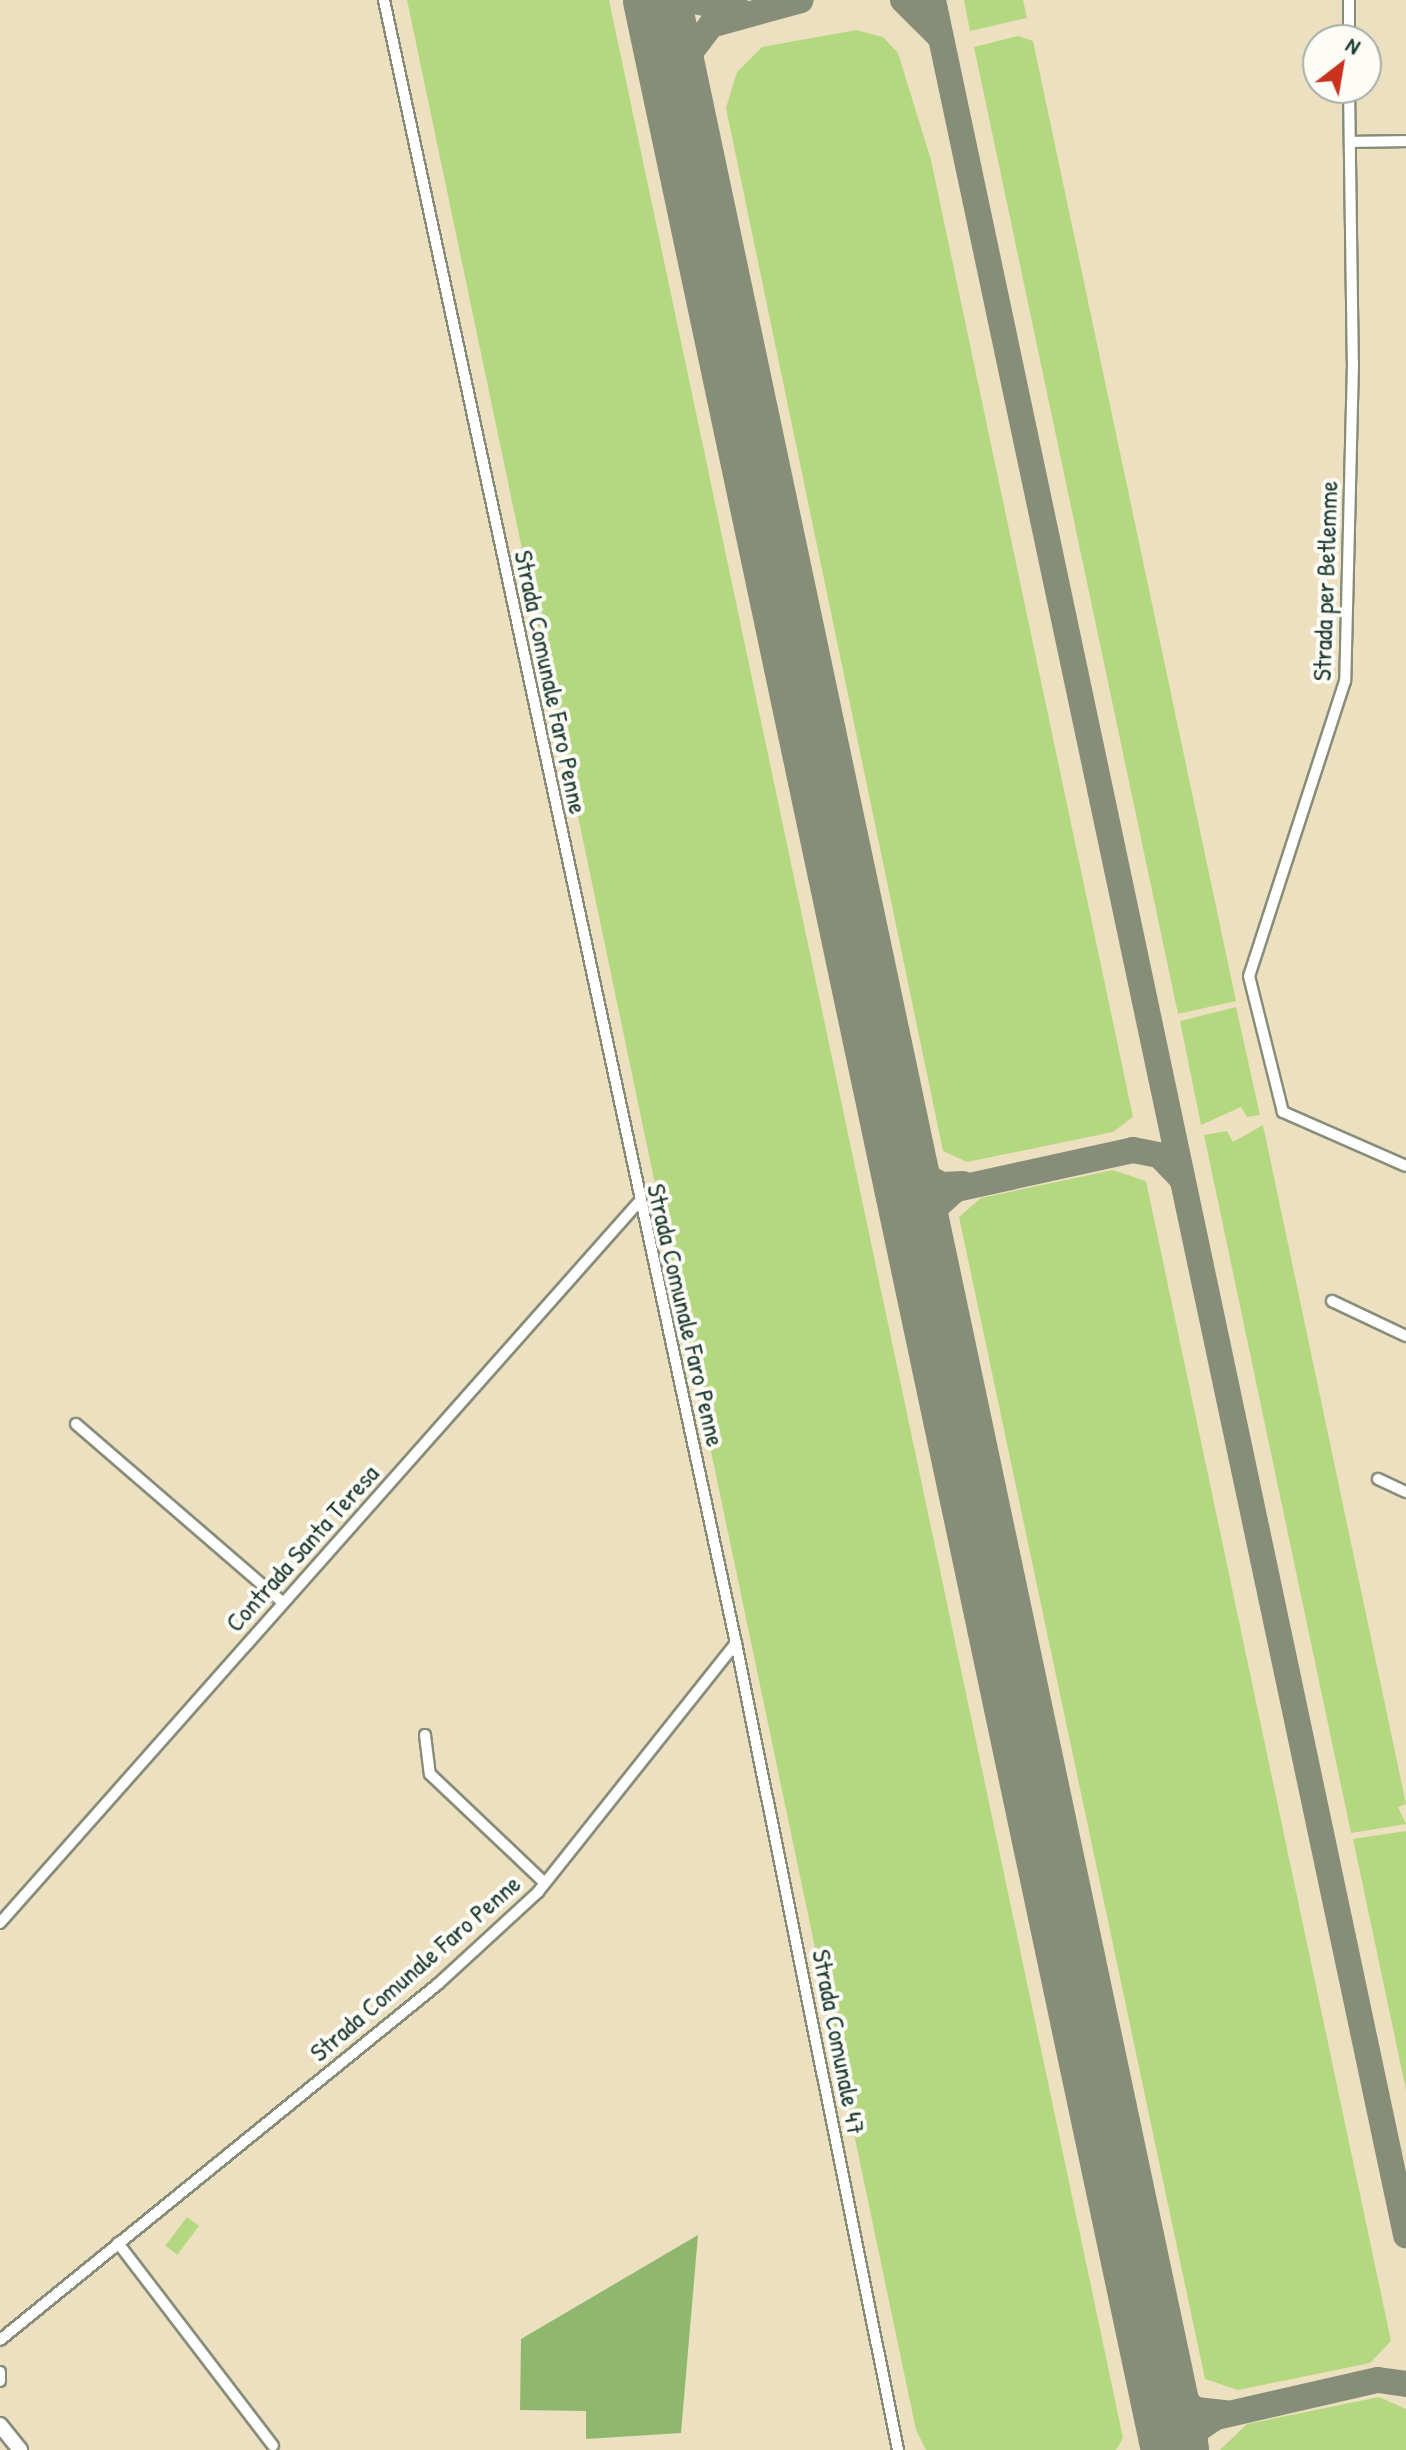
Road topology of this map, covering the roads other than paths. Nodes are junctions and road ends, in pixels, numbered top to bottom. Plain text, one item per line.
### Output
1 (384, 0) edge
2 (1349, 0) edge
3 (1349, 24) edge
4 (1350, 104) edge
5 (1406, 141) edge
6 (1351, 142) junction
7 (1406, 1166) edge
8 (638, 1203) junction
9 (1332, 1301) dead end
10 (1406, 1336) edge
11 (76, 1424) dead end
12 (1378, 1479) dead end
13 (1406, 1492) edge
14 (282, 1602) junction
15 (736, 1643) junction
16 (425, 1735) dead end
17 (545, 1883) junction
18 (0, 1923) edge
19 (118, 2243) junction
20 (0, 2340) edge
21 (0, 2372) edge
22 (0, 2381) edge
23 (0, 2425) edge
24 (273, 2446) dead end
25 (20, 2450) edge
26 (898, 2450) edge

1 - 8 street, Strada Comunale Faro Penne
2 - 3 street
4 - 6 street, Strada per Betlemme
5 - 6 street
6 - 7 street, Strada per Betlemme
8 - 14 street, Contrada Santa Teresa
8 - 15 street, Strada Comunale Faro Penne
9 - 10 street
11 - 14 street
12 - 13 street
14 - 18 street, Contrada Santa Teresa
15 - 17 street, Strada Comunale Faro Penne
15 - 26 street, Strada Comunale 47
16 - 17 street
17 - 19 street, Strada Comunale Faro Penne
19 - 20 street, Strada Comunale Faro Penne
19 - 24 street
21 - 22 street
23 - 25 street

